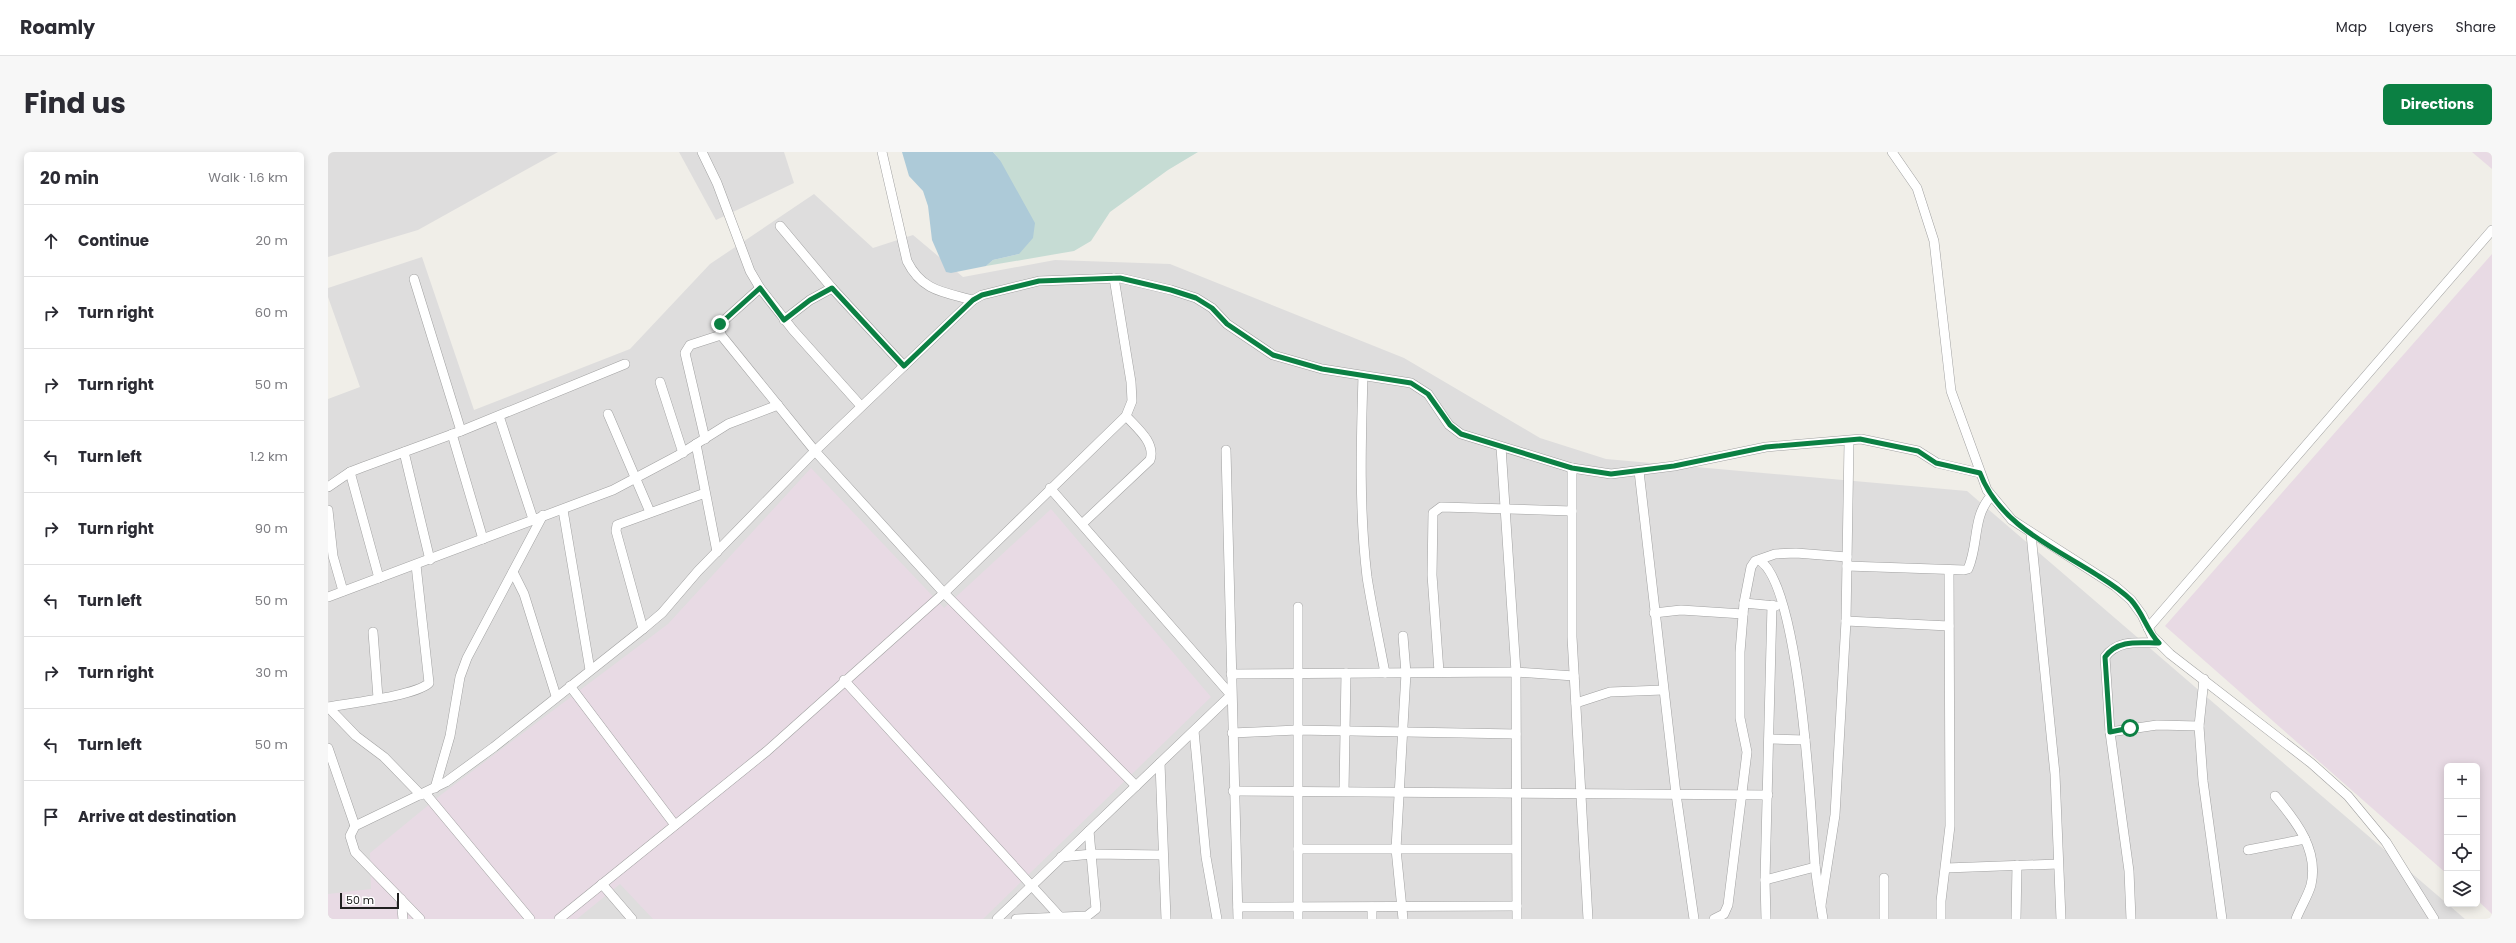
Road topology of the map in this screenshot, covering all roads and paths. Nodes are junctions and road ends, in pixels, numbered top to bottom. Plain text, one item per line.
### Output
1 (702, 152) edge
2 (882, 152) edge
3 (1892, 152) edge
4 (780, 226) dead end
5 (2492, 230) edge
6 (1114, 278) junction
7 (414, 280) dead end
8 (760, 288) junction
9 (832, 288) junction
10 (973, 300) junction
11 (784, 320) junction
12 (721, 335) junction
13 (625, 364) dead end
14 (904, 366) junction
15 (1363, 376) junction
16 (660, 382) dead end
17 (778, 405) junction
18 (861, 406) junction
19 (608, 414) dead end
20 (499, 416) junction
21 (1126, 416) junction
22 (457, 433) junction
23 (705, 439) junction
24 (1849, 442) junction
25 (696, 444) junction
26 (1501, 447) junction
27 (1226, 450) dead end
28 (815, 451) junction
29 (404, 452) junction
30 (683, 453) junction
31 (1572, 468) junction
32 (1638, 471) junction
33 (350, 472) junction
34 (1980, 473) junction
35 (637, 478) junction
36 (328, 487) edge
37 (1050, 488) junction
38 (706, 493) junction
39 (1991, 496) junction
40 (328, 510) edge
41 (563, 510) junction
42 (1505, 510) junction
43 (1572, 511) junction
44 (650, 512) junction
45 (543, 515) junction
46 (533, 519) junction
47 (1082, 524) junction
48 (2031, 534) junction
49 (483, 539) junction
50 (717, 552) junction
51 (430, 560) junction
52 (1759, 560) junction
53 (1847, 562) junction
54 (416, 565) junction
55 (1948, 570) junction
56 (513, 572) junction
57 (379, 578) junction
58 (343, 591) junction
59 (944, 593) junction
60 (328, 596) edge
61 (1744, 603) junction
62 (1772, 605) junction
63 (1298, 606) dead end
64 (1784, 606) junction
65 (1654, 613) junction
66 (1743, 614) junction
67 (1846, 621) junction
68 (1949, 626) junction
69 (2148, 628) junction
70 (644, 629) junction
71 (373, 632) dead end
72 (1403, 636) dead end
73 (2159, 643) junction
74 (590, 670) junction
75 (1406, 672) junction
76 (1439, 672) junction
77 (1516, 672) junction
78 (1297, 673) junction
79 (1346, 673) junction
80 (1384, 673) junction
81 (1231, 674) junction
82 (1574, 676) junction
83 (2204, 679) junction
84 (844, 680) junction
85 (570, 686) junction
86 (1663, 690) junction
87 (1231, 695) junction
88 (556, 696) junction
89 (378, 698) junction
90 (1576, 703) junction
91 (328, 707) edge
92 (2199, 726) junction
93 (1297, 730) junction
94 (1194, 731) junction
95 (1345, 732) junction
96 (2110, 732) junction
97 (1232, 733) junction
98 (1404, 733) junction
99 (1516, 734) junction
100 (1769, 739) junction
101 (1805, 740) junction
102 (328, 748) edge
103 (1160, 763) junction
104 (1136, 786) junction
105 (435, 788) junction
106 (1233, 791) junction
107 (1297, 791) junction
108 (1344, 791) junction
109 (1399, 791) junction
110 (1516, 793) junction
111 (423, 794) junction
112 (1676, 794) junction
113 (1581, 795) junction
114 (1742, 795) junction
115 (1768, 795) junction
116 (2275, 796) dead end
117 (675, 825) junction
118 (356, 826) junction
119 (1089, 832) junction
120 (2306, 839) junction
121 (1298, 849) junction
122 (1396, 849) junction
123 (1516, 849) junction
124 (2248, 850) dead end
125 (1092, 854) junction
126 (1162, 855) junction
127 (1061, 858) junction
128 (2058, 864) junction
129 (2016, 865) junction
130 (1815, 867) junction
131 (1946, 868) junction
132 (1884, 878) dead end
133 (1765, 880) junction
134 (602, 884) junction
135 (1033, 885) junction
136 (401, 899) junction
137 (1017, 900) junction
138 (1821, 905) junction
139 (1402, 906) junction
140 (1517, 906) junction
141 (1238, 907) junction
142 (1298, 907) junction
143 (1372, 907) junction
144 (1061, 918) edge
145 (403, 919) edge
146 (420, 919) edge
147 (530, 919) edge
148 (559, 919) edge
149 (632, 919) edge
150 (997, 919) edge
151 (1016, 919) edge
152 (1166, 919) edge
153 (1217, 919) edge
154 (1238, 919) edge
155 (1298, 919) edge
156 (1372, 919) edge
157 (1404, 919) edge
158 (1517, 919) edge
159 (1588, 919) edge
160 (1694, 919) edge
161 (1714, 919) edge
162 (1766, 919) edge
163 (1823, 919) edge
164 (1884, 919) edge
165 (1941, 919) edge
166 (2016, 919) edge
167 (2061, 919) edge
168 (2132, 919) edge
169 (2222, 919) edge
170 (2296, 919) edge
171 (2434, 919) edge

1 - 8 street
2 - 10 street
3 - 34 street
4 - 9 street
5 - 69 street
6 - 10 street
6 - 15 street
6 - 21 street
7 - 22 street
8 - 11 street
8 - 12 street
9 - 11 street
9 - 14 street
10 - 14 street
11 - 18 street
12 - 17 street
12 - 23 street
13 - 20 street
14 - 18 street
15 - 26 street
15 - 80 street
16 - 30 street
17 - 23 street
17 - 28 street
18 - 28 street
19 - 35 street
20 - 22 street
20 - 46 street
21 - 37 street
21 - 47 street
22 - 29 street
22 - 49 street
23 - 25 street
24 - 32 street
24 - 34 street
24 - 53 street
25 - 30 street
25 - 38 street
26 - 31 street
26 - 42 street
27 - 81 street
28 - 50 street
28 - 59 street
29 - 33 street
29 - 51 street
30 - 35 street
31 - 32 street
31 - 43 street
32 - 65 street
33 - 36 street
33 - 57 street
34 - 39 street
35 - 41 street
35 - 44 street
37 - 47 street
37 - 59 street
38 - 44 street
38 - 50 street
39 - 48 street
39 - 55 street
40 - 58 street
41 - 45 street
41 - 74 street
42 - 43 street
42 - 76 street
42 - 77 street
43 - 82 street
44 - 70 street
45 - 46 street
45 - 56 street
46 - 49 street
47 - 87 street
48 - 69 street
48 - 128 street
49 - 51 street
50 - 70 street
51 - 54 street
52 - 53 street
52 - 61 street
52 - 64 street
53 - 55 street
53 - 67 street
54 - 57 street
54 - 89 street
55 - 68 street
56 - 88 street
56 - 105 street
57 - 58 street
58 - 60 street
59 - 84 street
59 - 104 street
61 - 62 street
61 - 66 street
62 - 64 street
62 - 100 street
63 - 78 street
64 - 101 street
65 - 66 street
65 - 86 street
66 - 114 street
67 - 68 street
67 - 138 street
68 - 131 street
69 - 73 street
70 - 74 street
71 - 89 street
72 - 75 street
73 - 83 street
73 - 96 street
74 - 85 street
75 - 76 street
75 - 80 street
75 - 98 street
76 - 77 street
77 - 82 street
77 - 99 street
78 - 79 street
78 - 81 street
78 - 93 street
79 - 80 street
79 - 95 street
81 - 87 street
82 - 90 street
83 - 92 street
83 - 171 street
84 - 117 street
84 - 135 street
85 - 88 street
85 - 117 street
86 - 90 street
86 - 112 street
87 - 94 street
87 - 97 street
88 - 105 street
89 - 91 street
90 - 113 street
91 - 111 street
92 - 96 street
92 - 169 street
93 - 95 street
93 - 97 street
93 - 107 street
94 - 103 street
94 - 153 street
95 - 98 street
95 - 108 street
96 - 168 street
97 - 106 street
98 - 99 street
98 - 109 street
99 - 110 street
100 - 101 street
100 - 115 street
101 - 130 street
102 - 118 street
103 - 104 street
103 - 126 street
104 - 119 street
105 - 111 street
106 - 107 street
106 - 141 street
107 - 108 street
107 - 121 street
108 - 109 street
109 - 110 street
109 - 122 street
110 - 113 street
110 - 123 street
111 - 118 street
111 - 147 street
112 - 113 street
112 - 114 street
112 - 160 street
113 - 159 street
114 - 115 street
114 - 161 street
115 - 133 street
116 - 120 street
117 - 134 street
118 - 136 street
119 - 125 street
119 - 127 street
120 - 124 street
120 - 170 street
121 - 122 street
121 - 142 street
122 - 123 street
122 - 139 street
123 - 140 street
125 - 126 street
125 - 127 street
125 - 144 street
126 - 152 street
127 - 135 street
128 - 129 street
128 - 167 street
129 - 131 street
129 - 166 street
130 - 133 street
130 - 138 street
131 - 165 street
132 - 164 street
133 - 162 street
134 - 148 street
134 - 149 street
135 - 137 street
135 - 144 street
136 - 145 street
136 - 146 street
137 - 150 street
137 - 151 street
138 - 163 street
139 - 140 street
139 - 143 street
139 - 157 street
140 - 158 street
141 - 142 street
141 - 154 street
142 - 143 street
142 - 155 street
143 - 156 street
144 - 151 street

